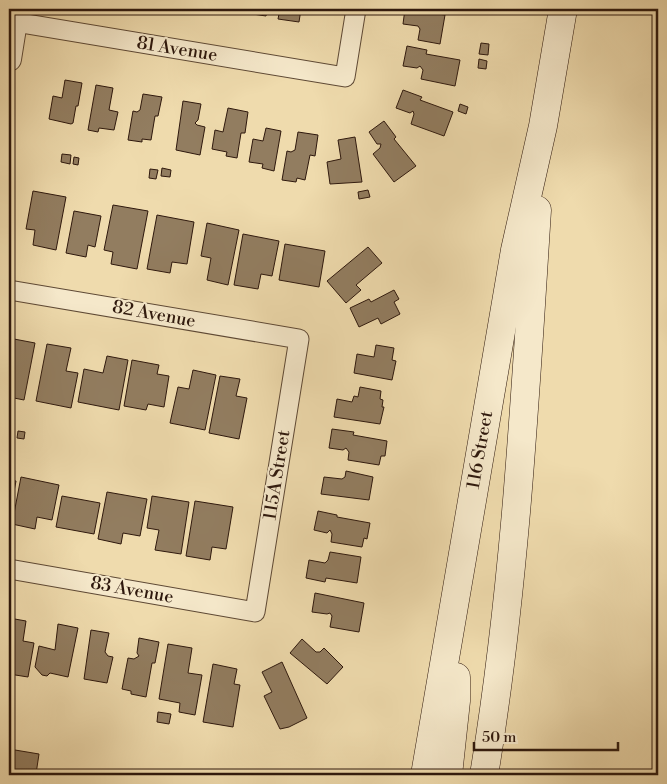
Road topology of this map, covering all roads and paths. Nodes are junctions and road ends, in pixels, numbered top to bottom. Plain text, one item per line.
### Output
1 (356, 9) edge
2 (563, 9) edge
3 (13, 17) edge
4 (9, 59) edge
5 (543, 126) junction
6 (9, 290) edge
7 (299, 339) joint
8 (9, 569) edge
9 (458, 580) junction
10 (254, 612) joint
11 (424, 775) edge
12 (448, 775) edge
13 (484, 775) edge

1 - 3 street, 81 Avenue
2 - 5 main road, 116 Street
3 - 4 street
5 - 9 main road, 116 Street
5 - 13 main road, 116 Street
6 - 7 street, 82 Avenue
7 - 10 street, 115A Street
8 - 10 street, 83 Avenue
9 - 11 main road, 116 Street
9 - 12 main road

